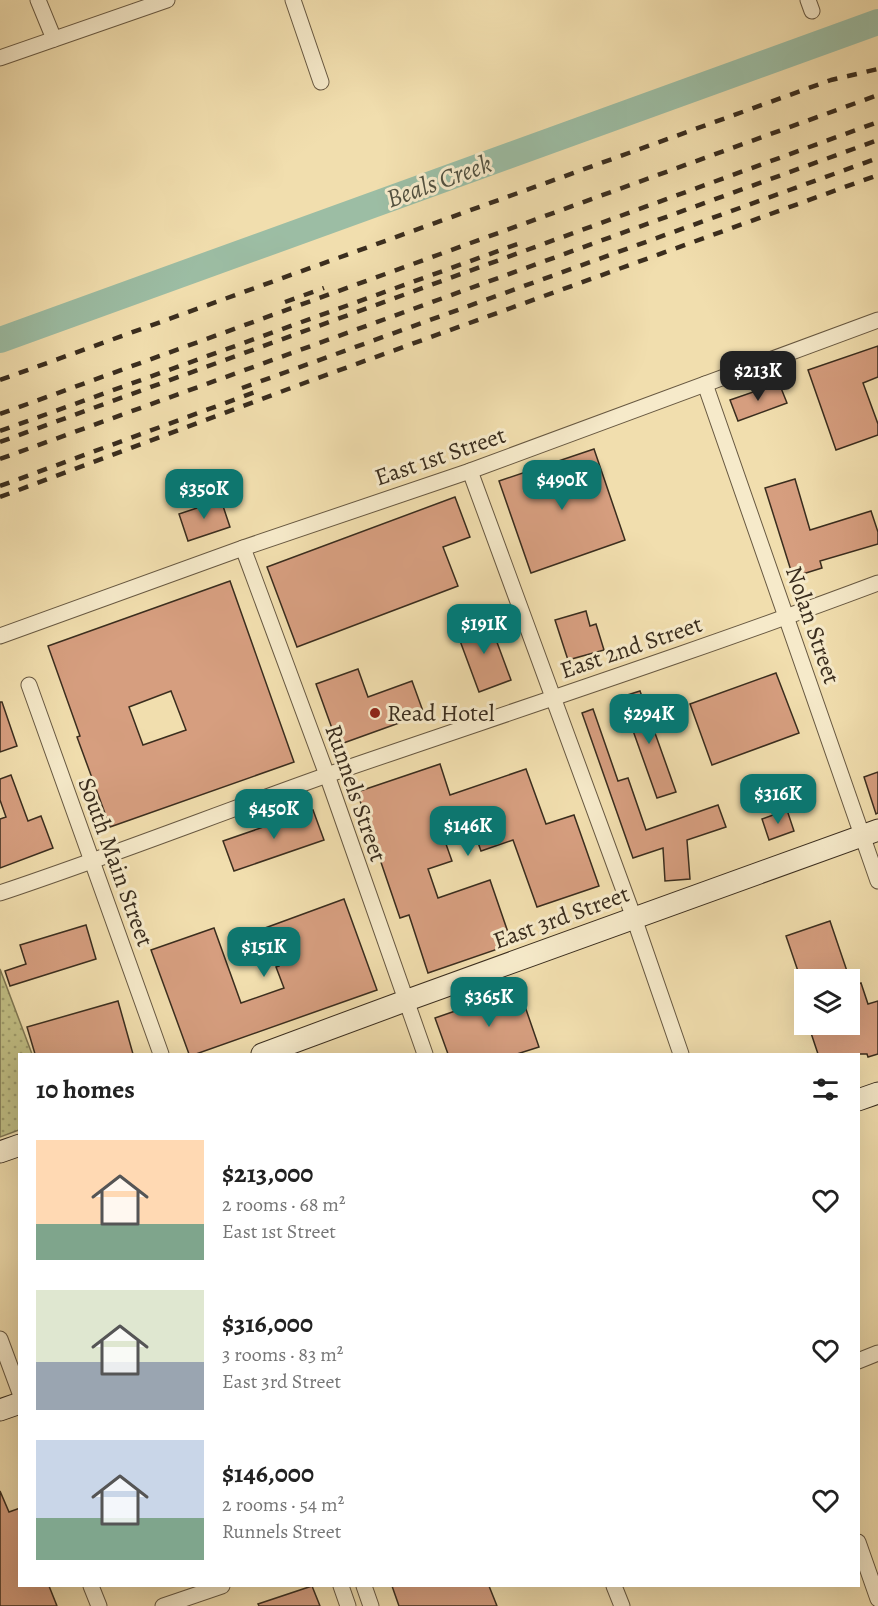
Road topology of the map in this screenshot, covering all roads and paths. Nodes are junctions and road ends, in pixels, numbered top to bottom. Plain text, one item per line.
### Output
1 (38, 0) edge
2 (167, 0) edge
3 (293, 0) edge
4 (54, 39) junction
5 (0, 58) edge
6 (321, 82) dead end
7 (878, 320) edge
8 (705, 384) junction
9 (470, 471) junction
10 (243, 548) junction
11 (878, 583) edge
12 (786, 618) junction
13 (0, 636) edge
14 (29, 685) dead end
15 (553, 698) junction
16 (327, 775) junction
17 (870, 833) edge
18 (92, 862) junction
19 (878, 881) edge
20 (0, 893) edge
21 (634, 918) junction
22 (405, 1001) junction
23 (161, 1053) edge
24 (265, 1053) edge
25 (424, 1053) edge
26 (681, 1053) edge
27 (878, 1093) edge
28 (860, 1099) edge
29 (18, 1146) edge
30 (0, 1152) edge
31 (0, 1339) edge
32 (878, 1353) edge
33 (860, 1360) edge
34 (18, 1388) edge
35 (18, 1404) edge
36 (0, 1410) edge
37 (860, 1548) edge
38 (91, 1587) edge
39 (219, 1587) edge
40 (341, 1587) edge
41 (364, 1587) edge
42 (614, 1587) edge
43 (878, 1599) edge
44 (99, 1606) edge
45 (163, 1606) edge
46 (348, 1606) edge
47 (372, 1606) edge
48 (622, 1606) edge

1 - 4 street
2 - 4 street
3 - 6 street
4 - 5 street
7 - 8 street, East 1st Street
8 - 9 street, East 1st Street
8 - 12 street, Nolan Street
9 - 10 street, East 1st Street
9 - 15 street
10 - 13 street, East 1st Street
10 - 16 street, Runnels Street
11 - 12 street, East 2nd Street
12 - 15 street, East 2nd Street
12 - 17 street, Nolan Street
14 - 18 street, South Main Street
15 - 16 street, East 2nd Street
15 - 21 street
16 - 18 street, East 2nd Street
16 - 22 street, Runnels Street
17 - 19 street, Nolan Street
17 - 21 main road, East 3rd Street
18 - 20 street, East 2nd Street
18 - 23 street, South Main Street
21 - 22 main road, East 3rd Street
21 - 26 street
22 - 24 main road, East 3rd Street
22 - 25 street, Runnels Street
27 - 28 main road
29 - 30 main road
31 - 34 street
32 - 33 street
35 - 36 main road
37 - 43 street
38 - 44 street
39 - 45 street
40 - 46 street
41 - 47 street
42 - 48 street

